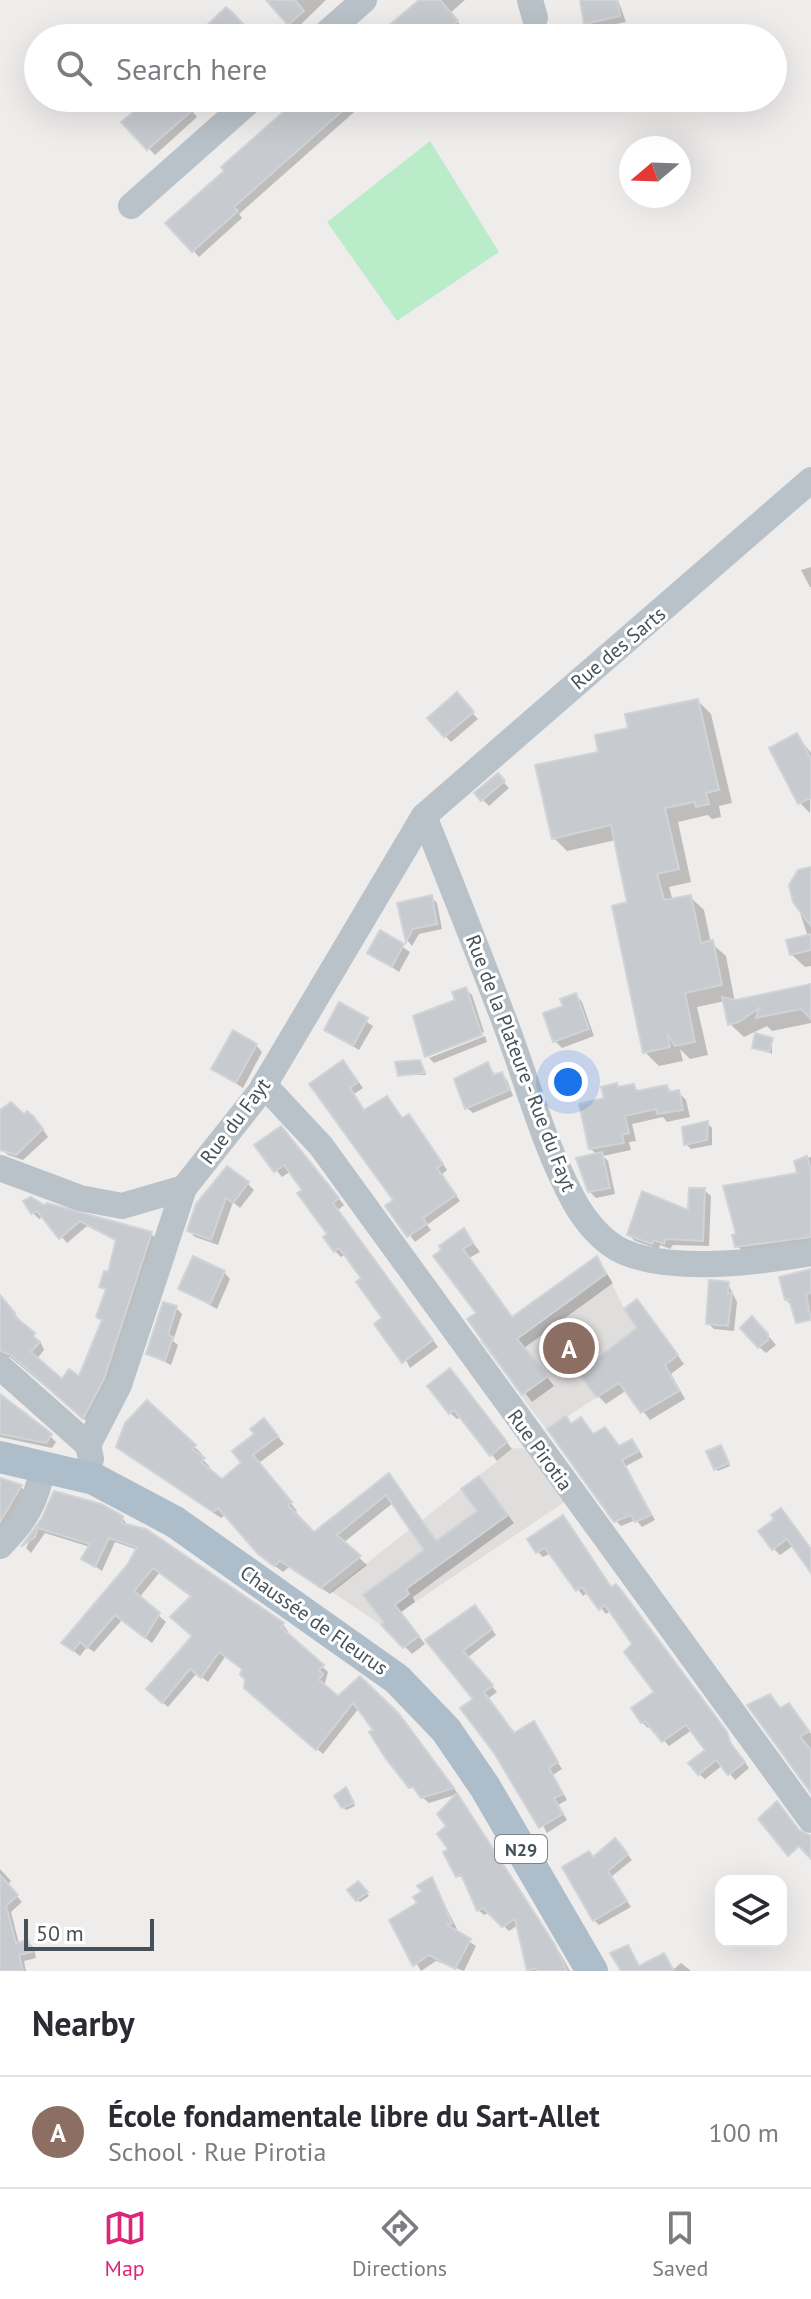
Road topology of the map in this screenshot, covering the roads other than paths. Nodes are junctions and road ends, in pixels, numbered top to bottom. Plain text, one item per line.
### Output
1 (364, 0) edge
2 (337, 24) edge
3 (237, 112) edge
4 (131, 206) dead end
5 (811, 480) edge
6 (424, 816) junction
7 (264, 1085) junction
8 (0, 1168) edge
9 (184, 1188) junction
10 (811, 1253) edge
11 (0, 1367) edge
12 (88, 1445) junction
13 (0, 1457) edge
14 (43, 1466) junction
15 (94, 1479) junction
16 (0, 1546) edge
17 (811, 1820) edge
18 (592, 1971) edge

1 - 2 street
3 - 4 street
5 - 6 street, Rue des Sarts
6 - 7 street, Rue du Fayt
6 - 10 street, Rue de la Plateure - Rue du Fayt
7 - 9 street, Rue du Fayt
7 - 17 street, Rue Pirotia
8 - 9 street
9 - 12 street, Rue du Fayt
11 - 12 street
12 - 15 street
13 - 14 main road, Chaussée de Fleurus / N29
14 - 15 main road, Chaussée de Fleurus / N29
14 - 16 street
15 - 18 main road, Chaussée de Fleurus / N29

